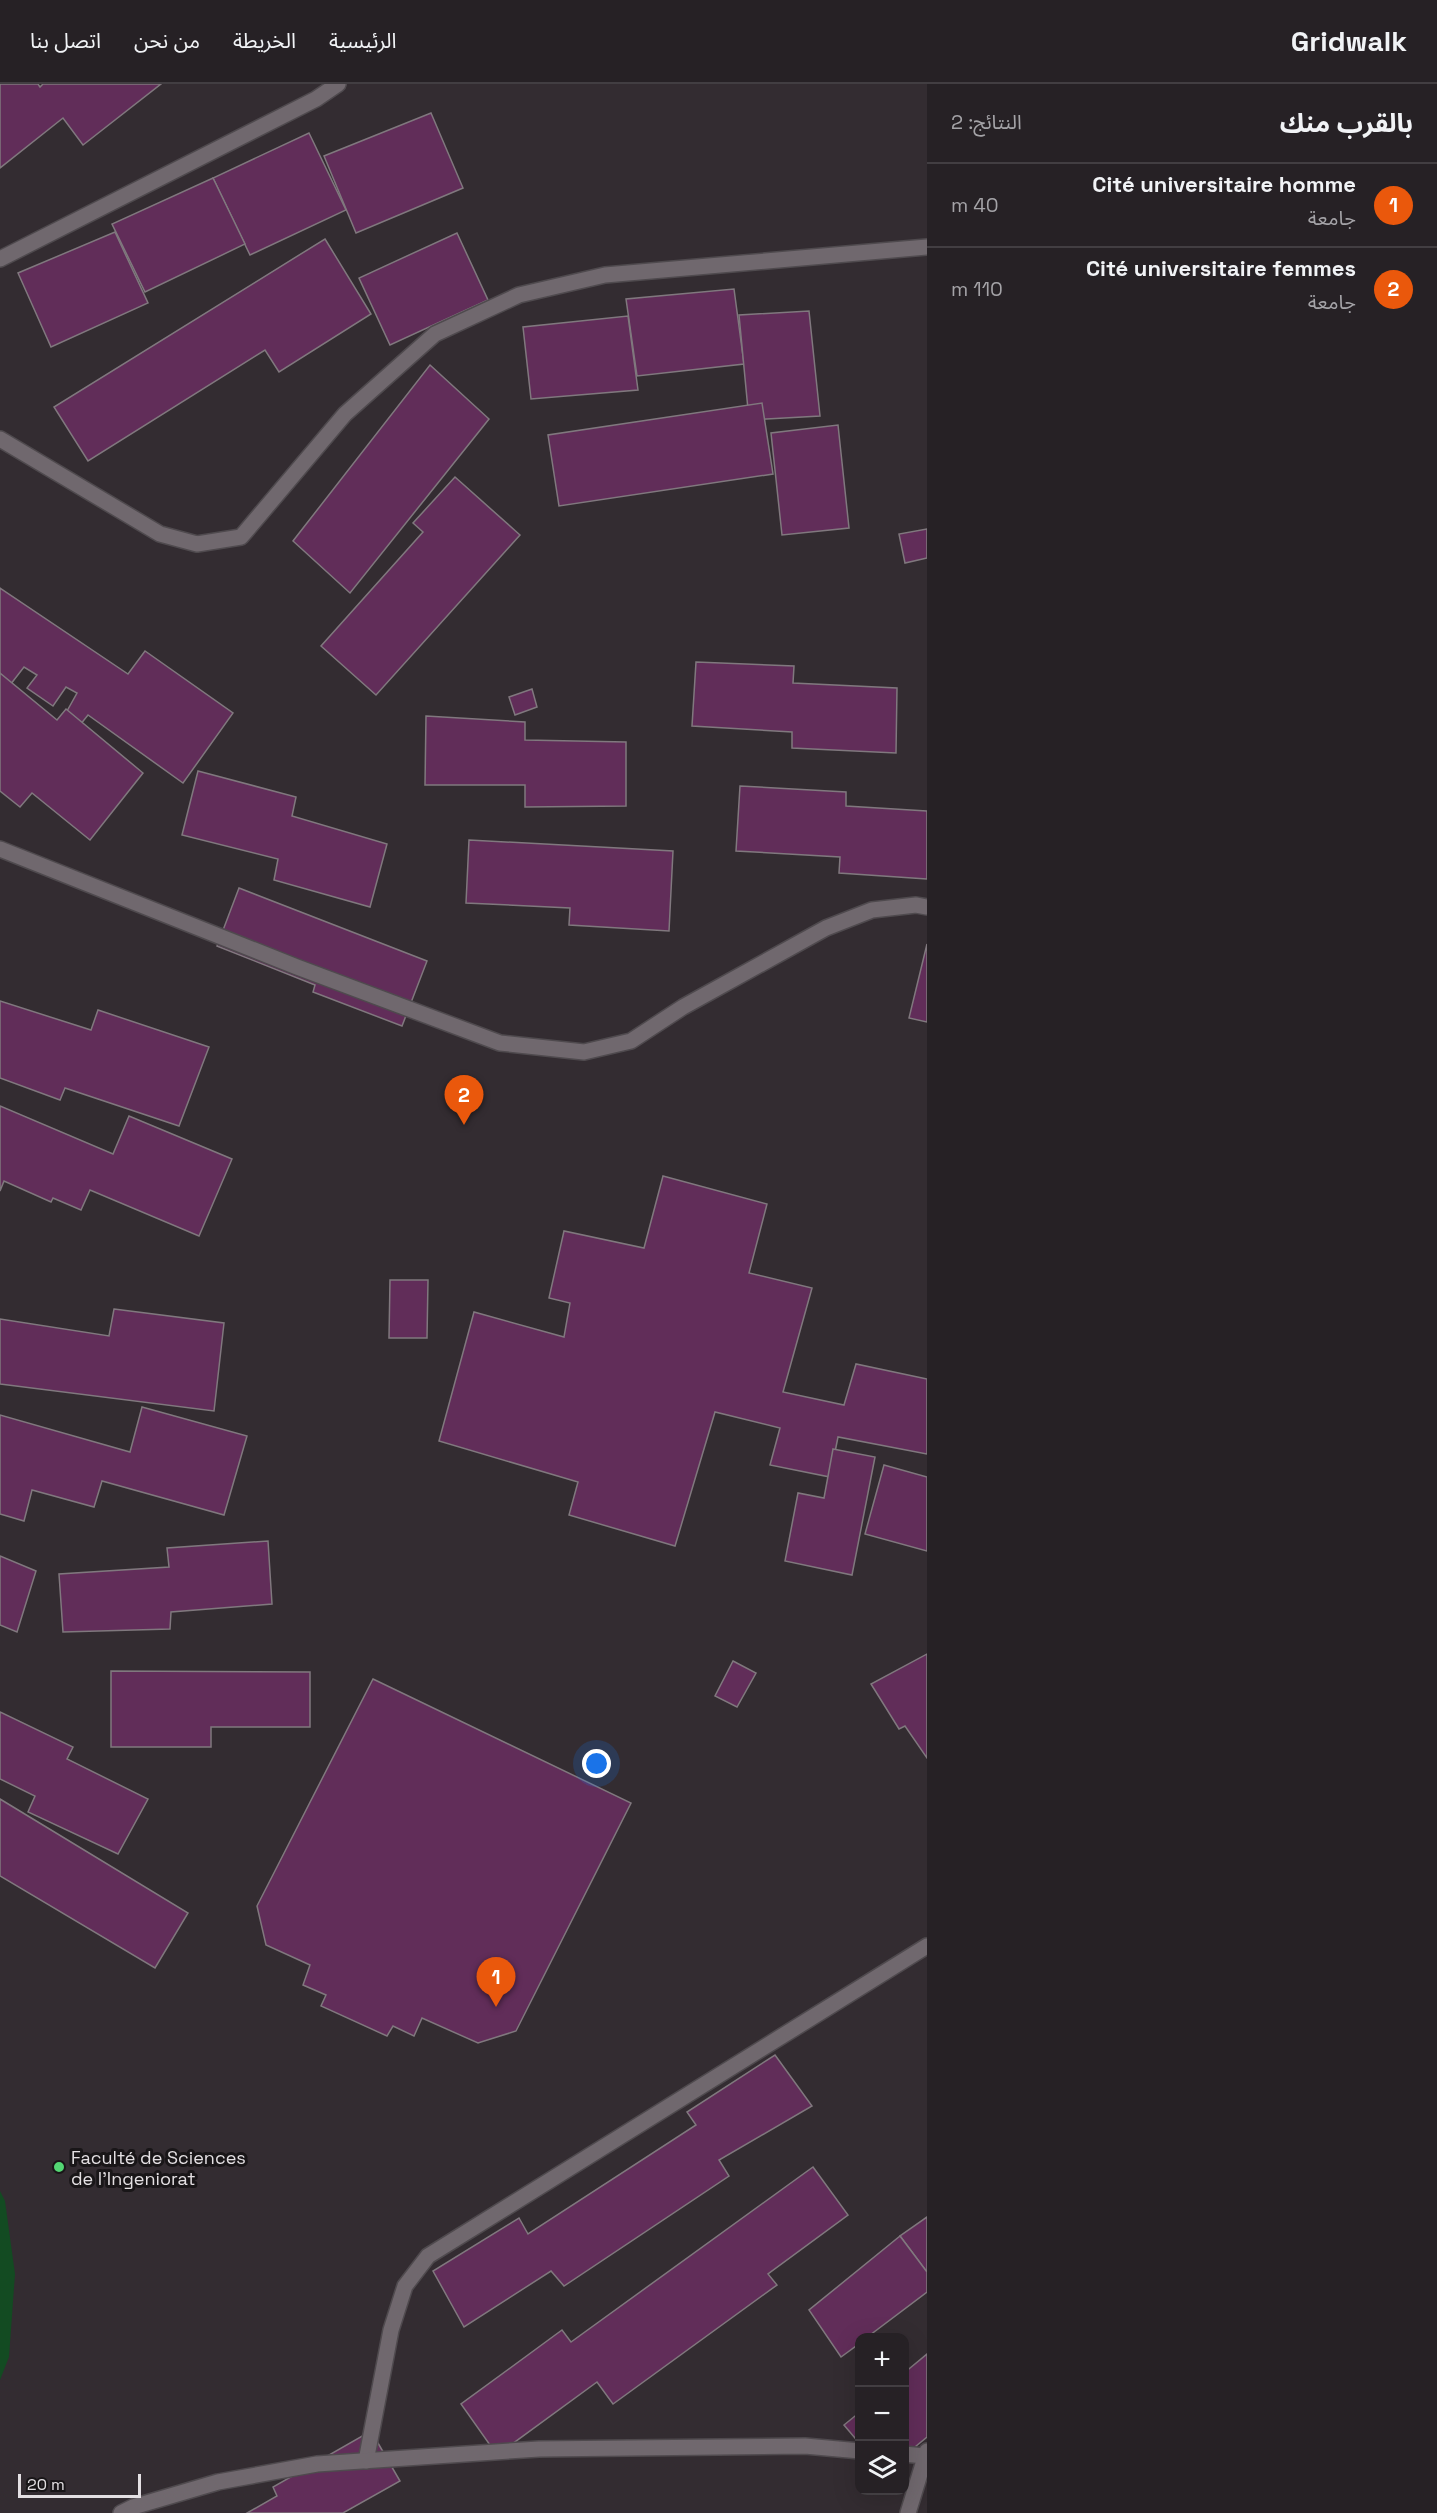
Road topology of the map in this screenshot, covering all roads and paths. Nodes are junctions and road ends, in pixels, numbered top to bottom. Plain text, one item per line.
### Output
1 (338, 84) edge
2 (927, 247) edge
3 (0, 259) edge
4 (0, 439) edge
5 (0, 849) edge
6 (927, 907) edge
7 (927, 1946) edge
8 (855, 2451) edge
9 (925, 2453) edge
10 (909, 2454) edge
11 (366, 2461) junction
12 (121, 2513) edge
13 (908, 2513) edge

1 - 3 street
2 - 4 street
5 - 6 street
7 - 11 street
8 - 11 street
9 - 10 street
9 - 13 street
11 - 12 street

